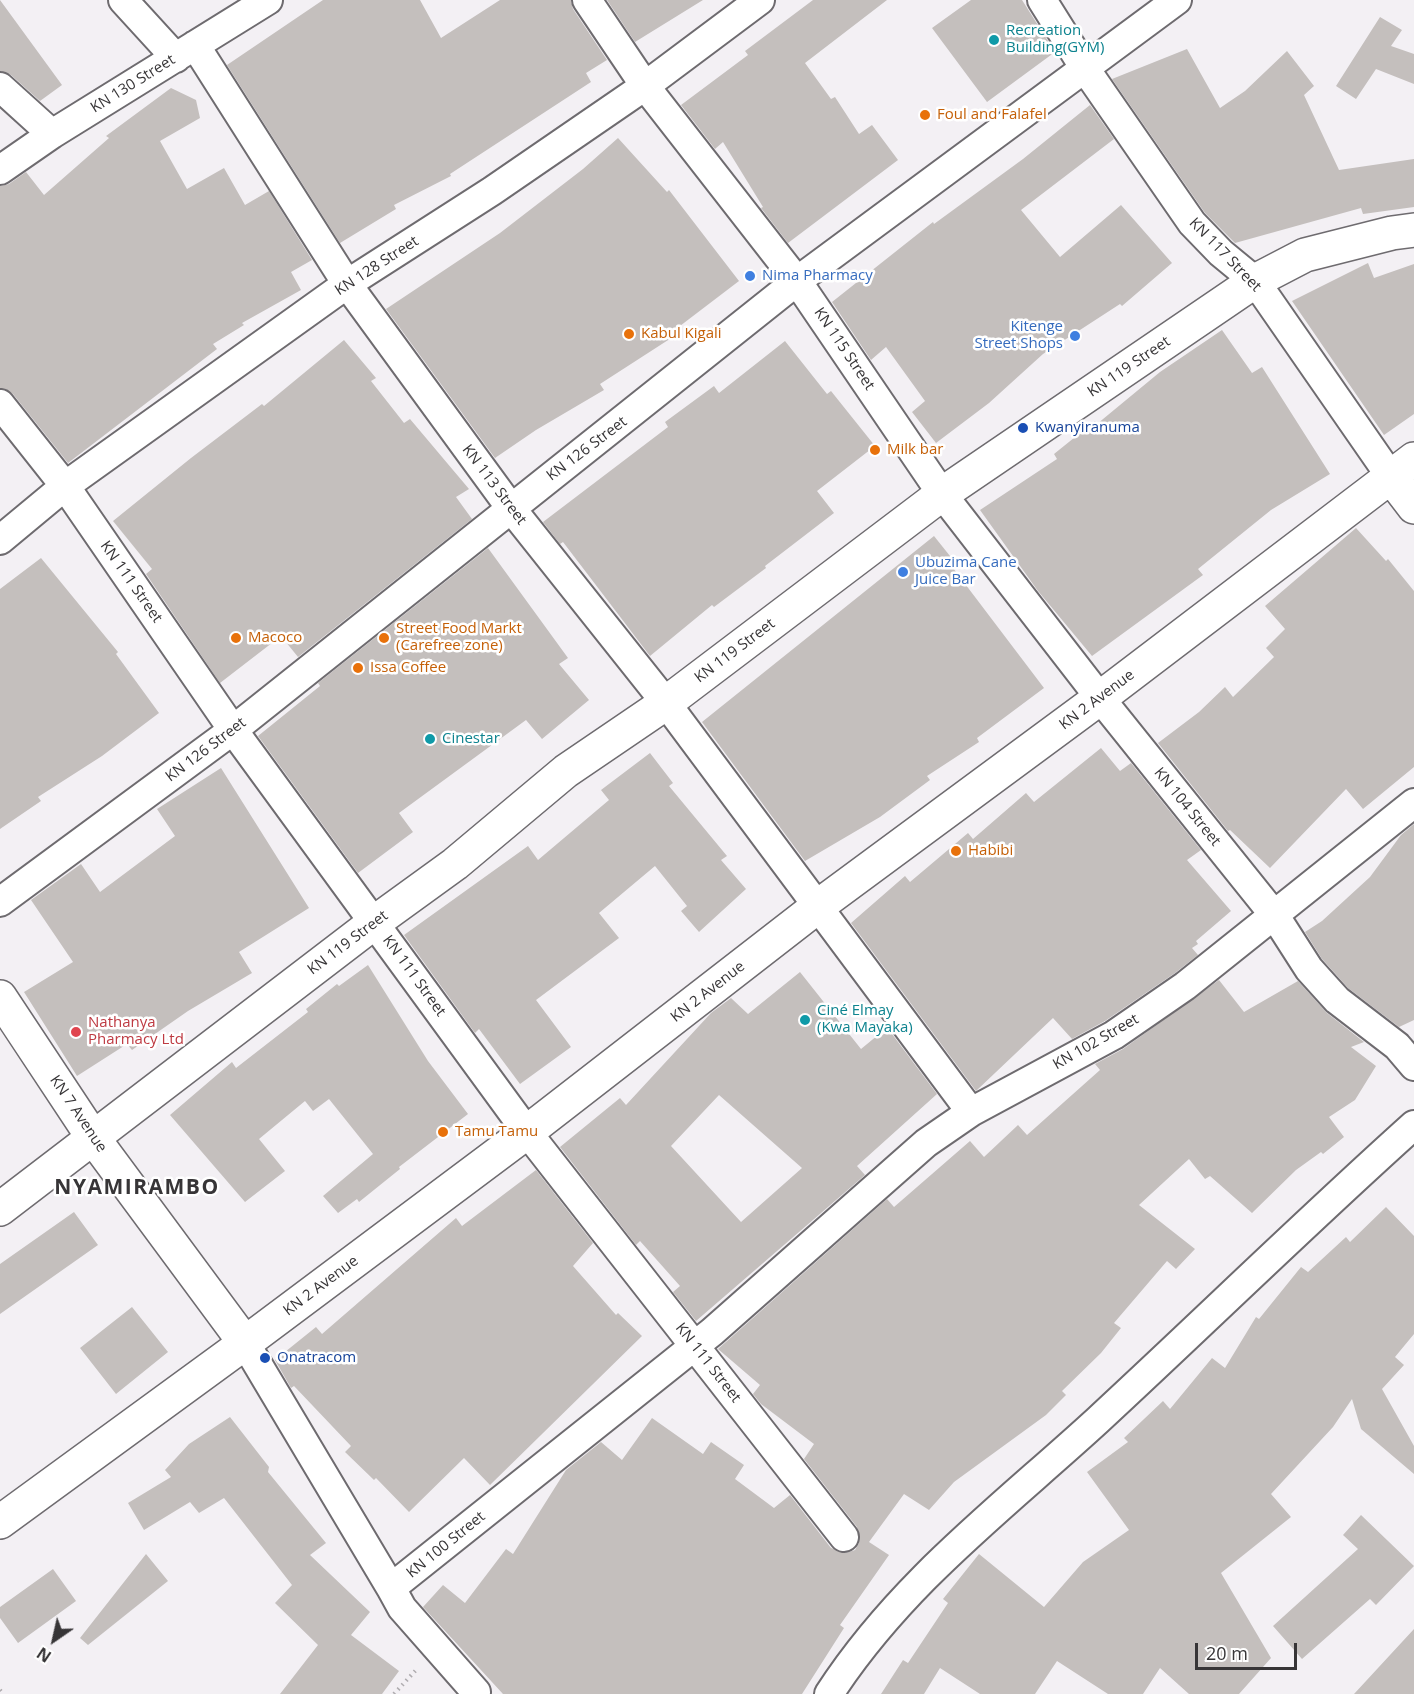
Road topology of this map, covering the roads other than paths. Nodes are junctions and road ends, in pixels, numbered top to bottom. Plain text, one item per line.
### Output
1 (123, 0) edge
2 (268, 0) edge
3 (587, 0) edge
4 (760, 0) edge
5 (1042, 0) edge
6 (1177, 0) edge
7 (185, 51) junction
8 (1084, 67) junction
9 (645, 86) junction
10 (0, 87) edge
11 (52, 134) junction
12 (0, 170) edge
13 (1414, 230) edge
14 (797, 281) junction
15 (1255, 281) junction
16 (347, 284) junction
17 (0, 404) edge
18 (1403, 468) edge
19 (65, 486) junction
20 (942, 494) junction
21 (510, 507) junction
22 (1414, 507) edge
23 (0, 540) edge
24 (1100, 698) junction
25 (666, 703) junction
26 (234, 730) junction
27 (1414, 803) edge
28 (0, 902) edge
29 (817, 907) junction
30 (1275, 916) junction
31 (375, 922) junction
32 (0, 997) edge
33 (1414, 1066) edge
34 (971, 1112) junction
35 (1414, 1125) edge
36 (527, 1132) junction
37 (94, 1138) junction
38 (0, 1209) edge
39 (245, 1343) junction
40 (694, 1345) junction
41 (0, 1522) edge
42 (844, 1537) dead end
43 (391, 1588) junction
44 (476, 1692) dead end
45 (829, 1694) edge

1 - 7 street, KN 113 Street
2 - 7 street, KN 130 Street
3 - 9 street, KN 115 Street
4 - 9 street, KN 128 Street
5 - 8 street, KN 117 Street
6 - 8 street, KN 126 Street
7 - 11 street, KN 130 Street
7 - 16 street, KN 113 Street
8 - 14 street, KN 126 Street
8 - 15 street, KN 117 Street
9 - 14 street, KN 115 Street
9 - 16 street, KN 128 Street
10 - 11 street
11 - 12 street, KN 130 Street
13 - 15 main road, KN 119 Street
14 - 20 street, KN 115 Street
14 - 21 street, KN 126 Street
15 - 18 street, KN 117 Street
15 - 20 main road, KN 119 Street
16 - 19 street, KN 128 Street
16 - 21 street, KN 113 Street
17 - 19 street, KN 111 Street
18 - 22 main road
18 - 24 main road, KN 2 Avenue
19 - 23 street, KN 128 Street
19 - 26 street, KN 111 Street
20 - 24 street, KN 115 Street
20 - 25 main road, KN 119 Street
21 - 25 street, KN 113 Street
21 - 26 street, KN 126 Street
24 - 29 main road, KN 2 Avenue
24 - 30 street, KN 104 Street
25 - 29 street, KN 113 Street
25 - 31 main road, KN 119 Street
26 - 28 street, KN 126 Street
26 - 31 street, KN 111 Street
27 - 30 street, KN 102 Street
29 - 34 street
29 - 36 main road, KN 2 Avenue
30 - 33 street, KN 104 Street
30 - 34 street, KN 102 Street
31 - 36 street, KN 111 Street
31 - 37 main road, KN 119 Street
32 - 37 main road, KN 7 Avenue
34 - 40 street, KN 102 Street
35 - 45 street
36 - 39 main road, KN 2 Avenue
36 - 40 street, KN 111 Street
37 - 38 main road, KN 119 Street
37 - 39 main road, KN 7 Avenue
39 - 41 main road, KN 2 Avenue
39 - 43 street, KN 100 Street
40 - 42 street, KN 111 Street
40 - 43 street, KN 100 Street
43 - 44 street

